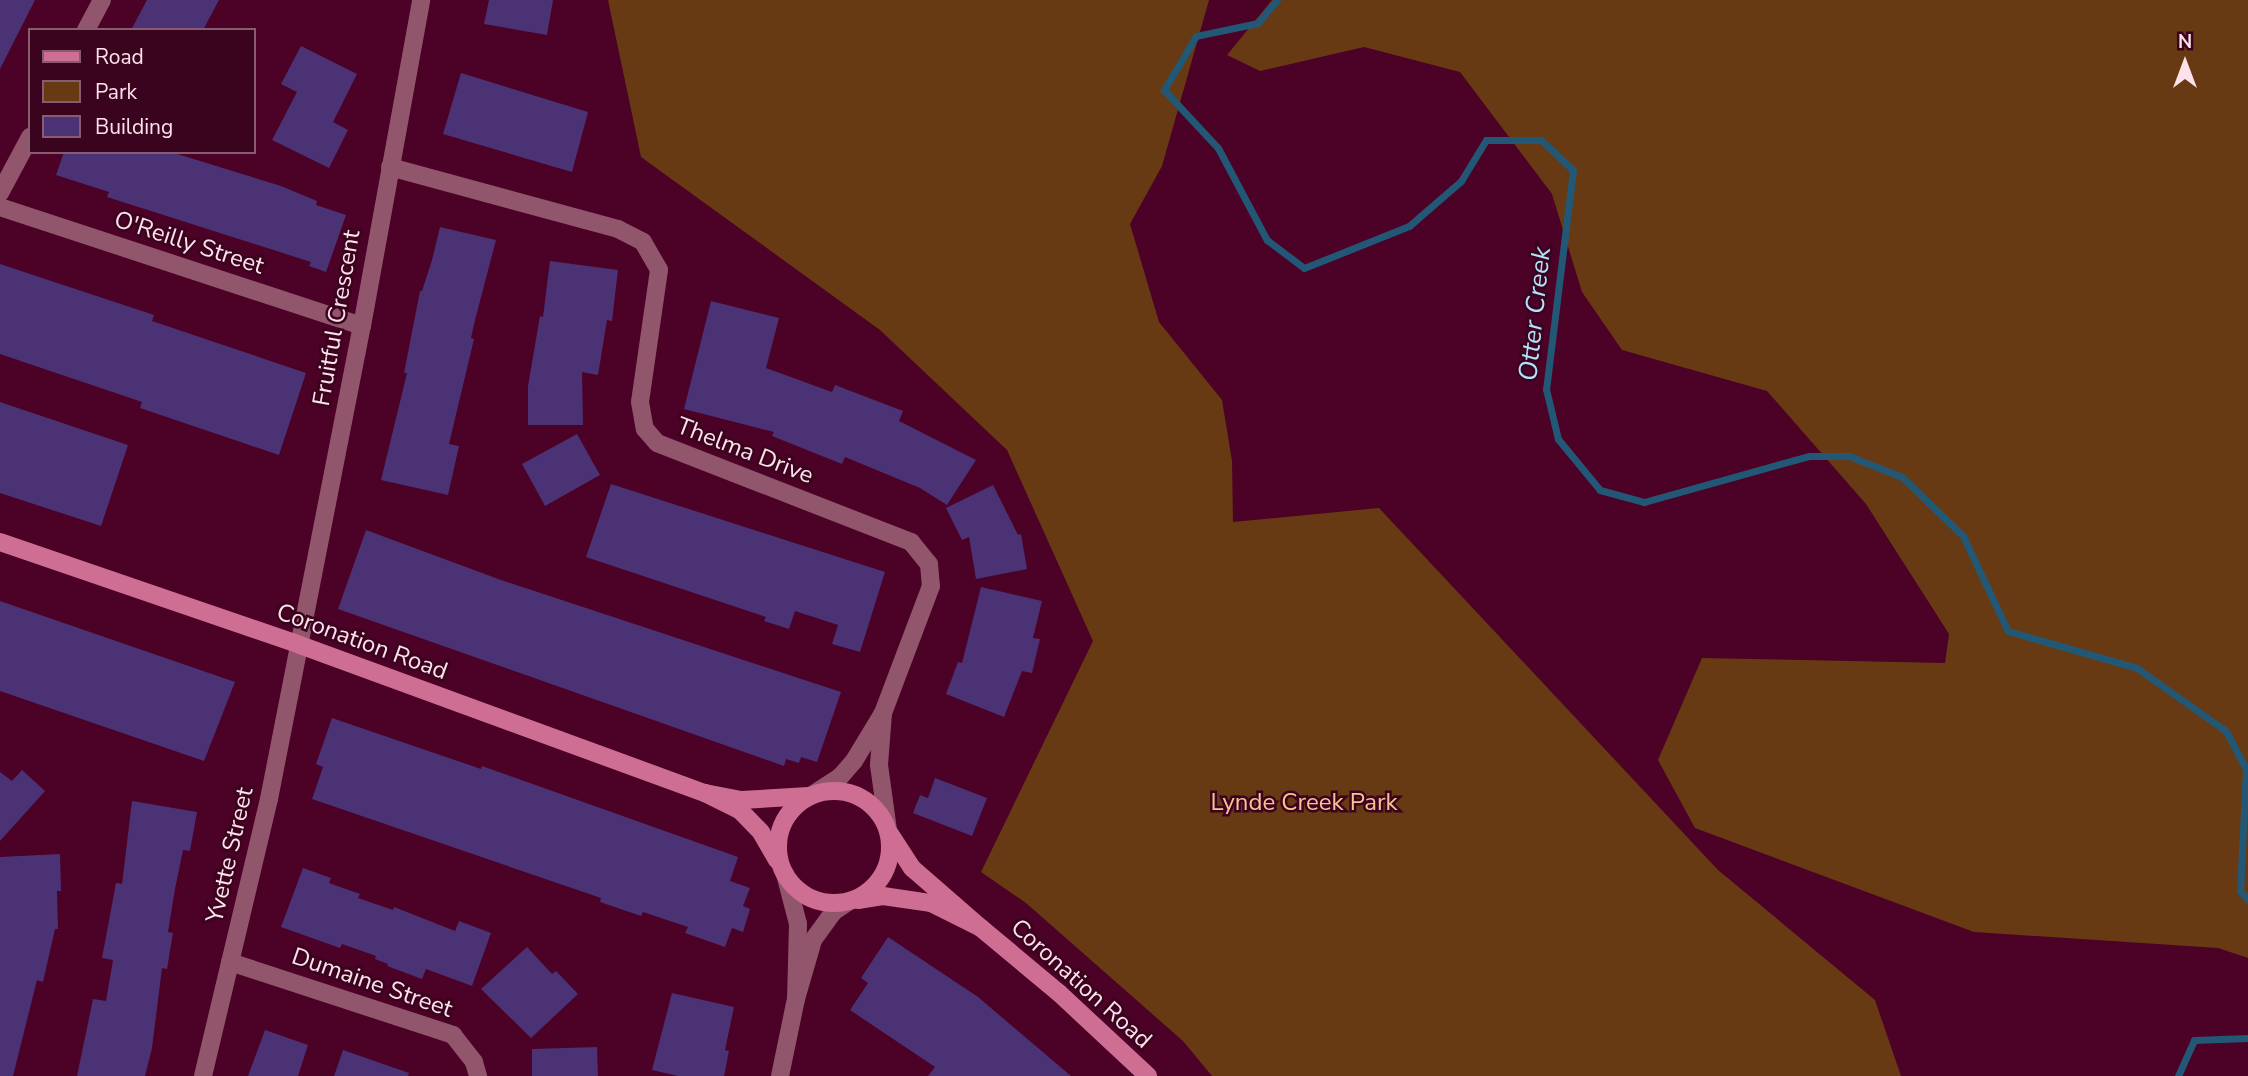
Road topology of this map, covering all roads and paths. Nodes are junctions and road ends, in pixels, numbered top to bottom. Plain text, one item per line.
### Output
1 (102, 0) edge
2 (421, 0) edge
3 (87, 28) edge
4 (28, 141) edge
5 (390, 167) junction
6 (0, 193) edge
7 (0, 208) edge
8 (362, 326) junction
9 (0, 542) edge
10 (300, 645) junction
11 (883, 713) junction
12 (705, 793) junction
13 (813, 795) junction
14 (888, 830) junction
15 (785, 874) junction
16 (848, 902) junction
17 (981, 928) junction
18 (230, 962) junction
19 (796, 999) junction
20 (203, 1076) edge
21 (478, 1076) edge
22 (780, 1076) edge
23 (1148, 1076) edge

1 - 3 street
2 - 5 street, Fruitful Crescent
4 - 6 street
5 - 8 street, Fruitful Crescent
5 - 11 street, Thelma Drive
7 - 8 street, O'Reilly Street
8 - 10 street, Fruitful Crescent
9 - 10 street, Coronation Road
10 - 12 street, Coronation Road
10 - 18 street, Yvette Street
11 - 13 street
11 - 14 street
12 - 13 street, Coronation Road
12 - 15 street, Coronation Road
13 - 14 street
13 - 15 street
14 - 16 street
14 - 17 street, Coronation Road
15 - 16 street
15 - 19 street
16 - 17 street, Coronation Road
16 - 19 street
17 - 23 street, Coronation Road
18 - 20 street, Yvette Street
18 - 21 street, Dumaine Street
19 - 22 street

